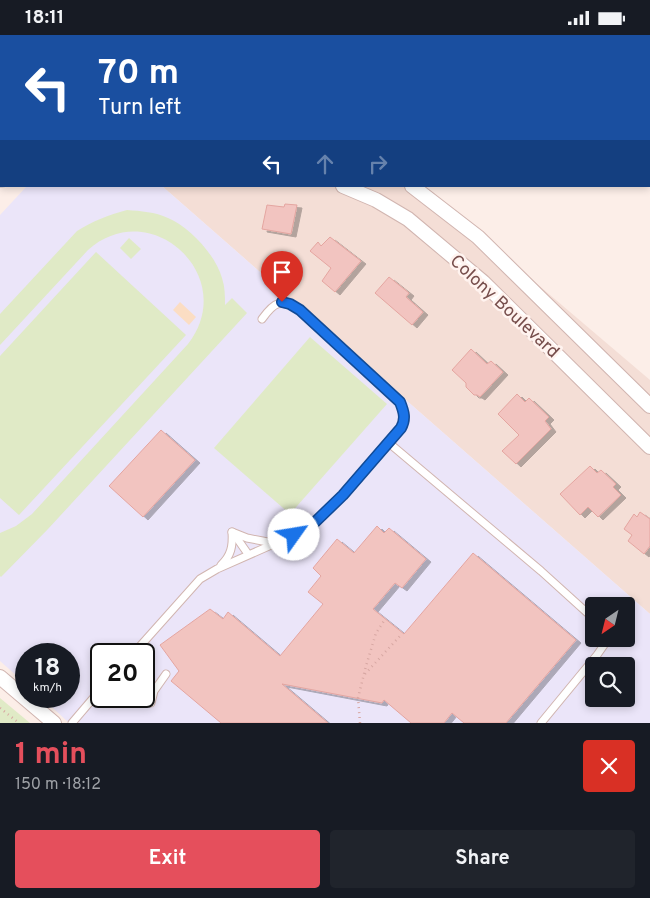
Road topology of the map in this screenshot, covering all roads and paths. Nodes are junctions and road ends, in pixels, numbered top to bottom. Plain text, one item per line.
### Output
1 (345, 187) edge
2 (413, 187) edge
3 (262, 319) dead end
4 (650, 406) edge
5 (388, 443) junction
6 (650, 447) edge
7 (232, 532) junction
8 (274, 543) junction
9 (248, 554) junction
10 (217, 569) junction
11 (585, 611) edge
12 (384, 621) dead end
13 (400, 636) dead end
14 (143, 643) edge
15 (603, 647) edge
16 (166, 674) dead end
17 (364, 675) junction
18 (0, 677) edge
19 (155, 690) edge
20 (90, 702) edge
21 (0, 708) edge
22 (19, 723) edge
23 (54, 723) edge
24 (72, 723) edge
25 (360, 723) edge
26 (541, 723) edge

1 - 6 street, Colony Boulevard
2 - 4 street, Colony Boulevard
3 - 5 lane
5 - 8 lane
5 - 11 lane
7 - 8 lane
7 - 9 lane
7 - 10 lane
8 - 9 lane
9 - 10 lane
10 - 14 lane
12 - 17 path
13 - 17 path
15 - 26 lane
16 - 19 lane
17 - 25 path
18 - 23 street
20 - 24 lane
21 - 22 path

